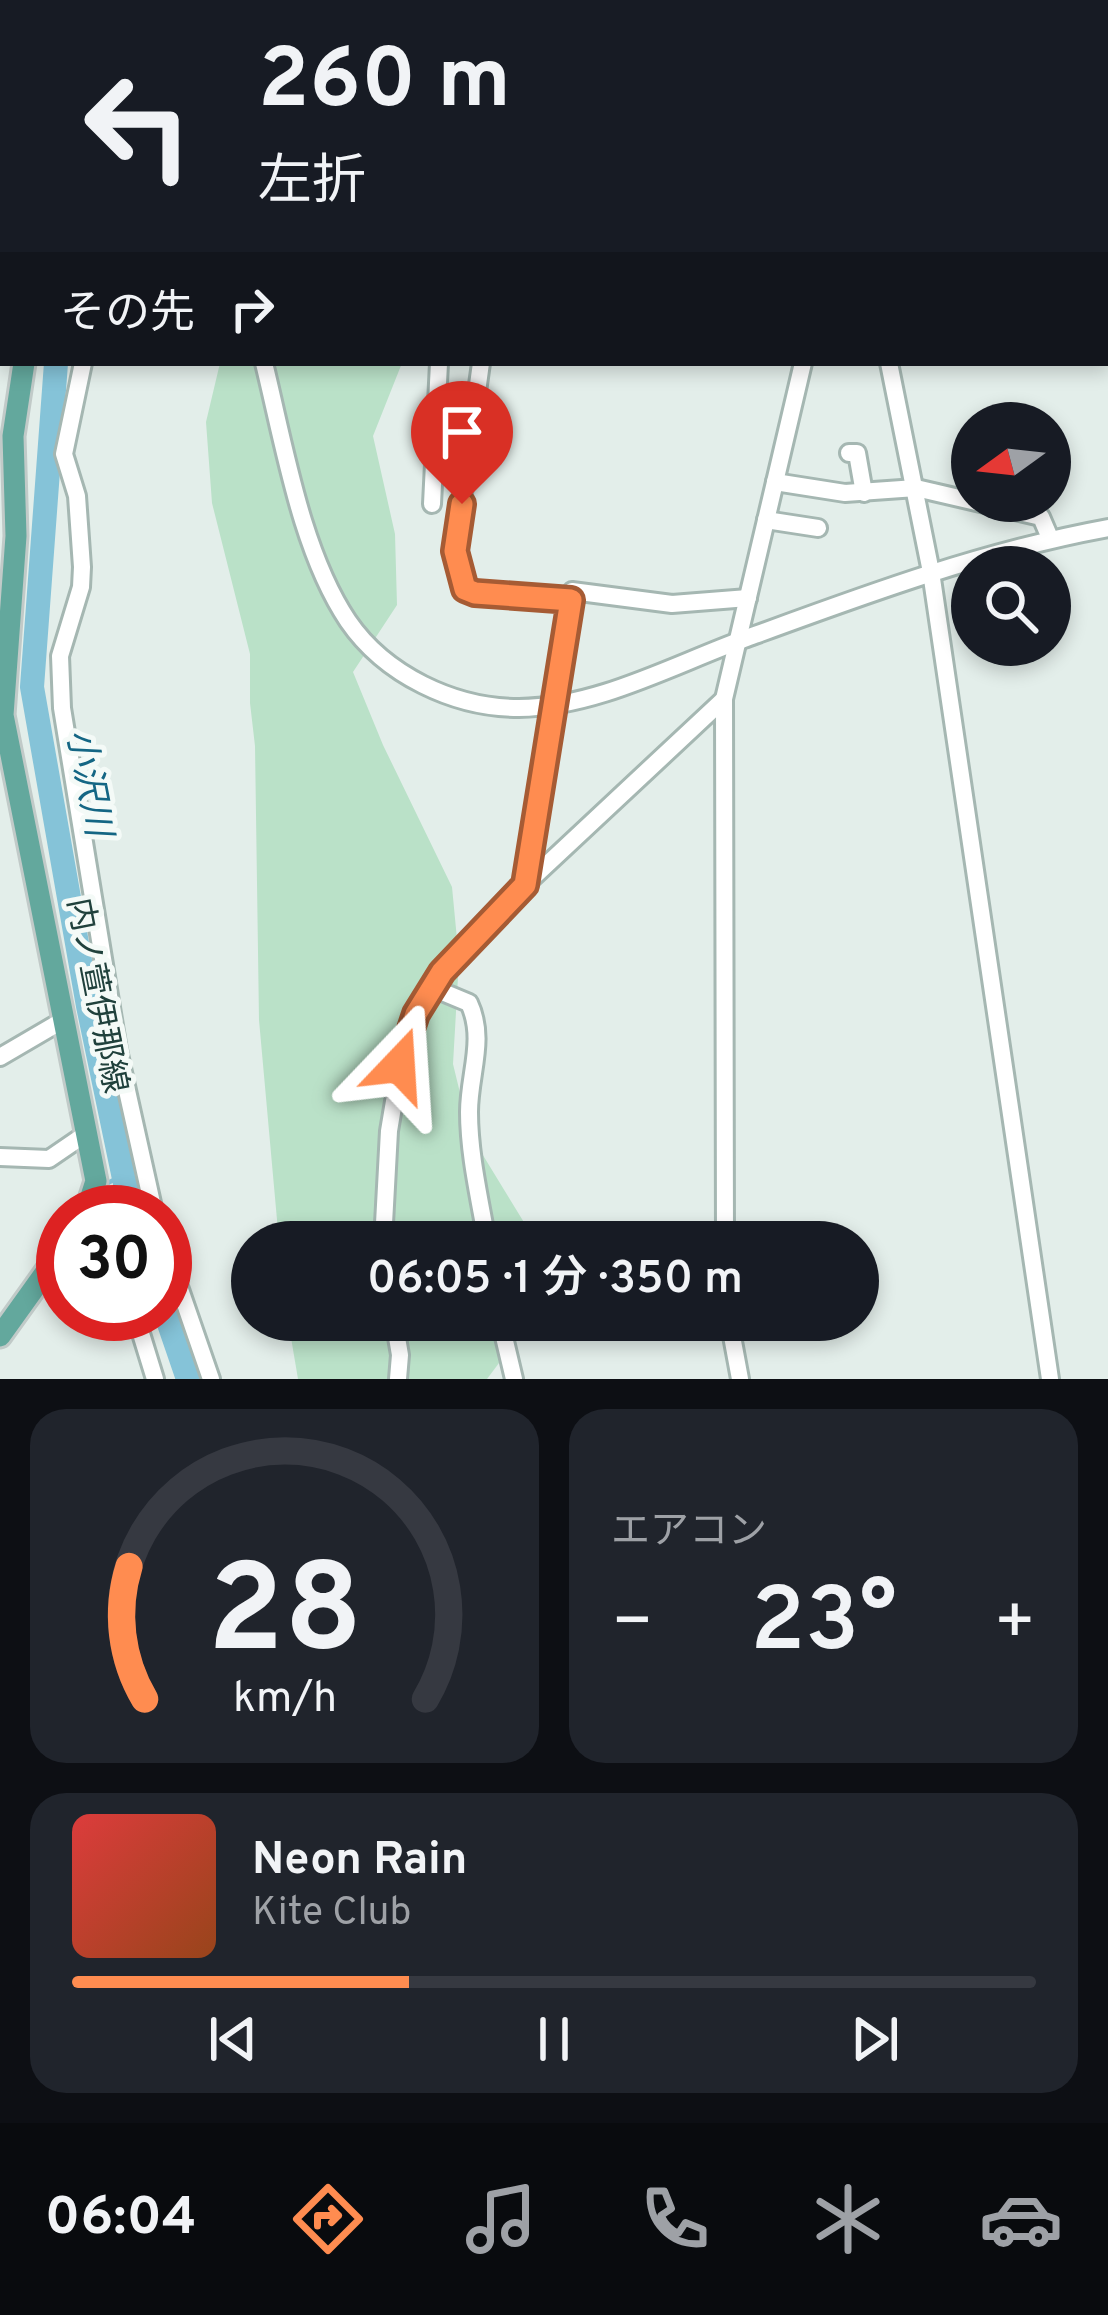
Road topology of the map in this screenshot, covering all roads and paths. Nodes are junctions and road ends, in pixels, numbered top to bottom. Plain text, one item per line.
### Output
1 (24, 366) edge
2 (82, 366) edge
3 (265, 366) edge
4 (440, 366) edge
5 (481, 366) edge
6 (801, 366) edge
7 (890, 366) edge
8 (849, 453) dead end
9 (775, 482) junction
10 (916, 488) junction
11 (863, 493) junction
12 (7, 500) edge
13 (432, 504) dead end
14 (766, 520) junction
15 (1108, 527) edge
16 (818, 528) dead end
17 (1050, 538) junction
18 (931, 572) junction
19 (748, 598) junction
20 (571, 600) junction
21 (740, 641) junction
22 (724, 699) junction
23 (4, 746) edge
24 (525, 885) junction
25 (434, 988) junction
26 (64, 1019) junction
27 (0, 1057) edge
28 (87, 1133) junction
29 (0, 1157) edge
30 (97, 1185) edge
31 (148, 1185) edge
32 (384, 1221) edge
33 (484, 1221) edge
34 (725, 1221) edge
35 (36, 1285) edge
36 (192, 1324) edge
37 (0, 1336) edge
38 (143, 1341) edge
39 (398, 1341) edge
40 (505, 1341) edge
41 (733, 1341) edge
42 (155, 1379) edge
43 (211, 1379) edge
44 (398, 1379) edge
45 (514, 1379) edge
46 (740, 1379) edge
47 (1050, 1379) edge

1 - 12 main road, 内ノ萱伊那線
2 - 31 street
3 - 21 street
4 - 13 street
5 - 20 street
6 - 9 street
7 - 10 street
8 - 11 street
9 - 11 street
9 - 14 street
10 - 11 street
10 - 17 street
10 - 18 street
12 - 23 main road, 内ノ萱伊那線
14 - 16 street
14 - 19 street
15 - 17 street
17 - 18 street
18 - 21 street
18 - 47 street
19 - 20 street
19 - 21 street
20 - 24 street, bridge
21 - 22 street
22 - 24 street
22 - 34 street
23 - 26 main road, 内ノ萱伊那線
24 - 25 street
25 - 32 street
25 - 33 street
26 - 27 street
26 - 28 main road, 内ノ萱伊那線
28 - 29 street
28 - 30 main road, 内ノ萱伊那線
35 - 37 main road
36 - 43 street
38 - 42 street
39 - 44 street
40 - 45 street
41 - 46 street

